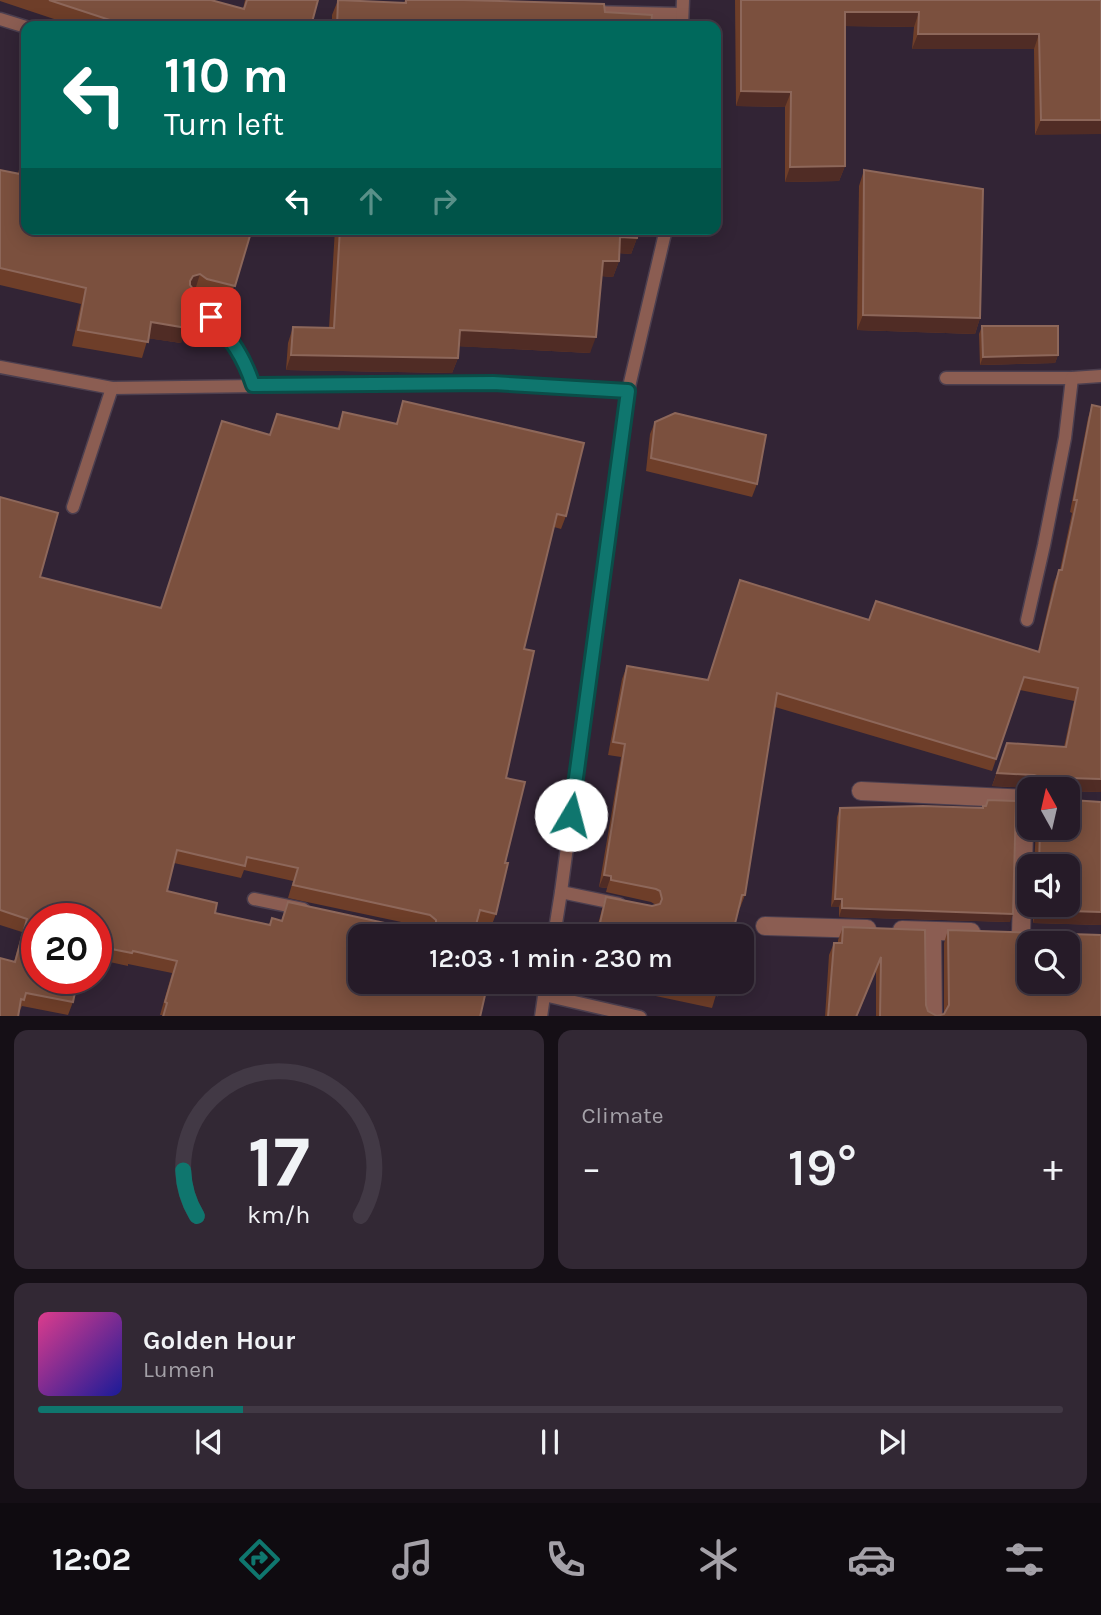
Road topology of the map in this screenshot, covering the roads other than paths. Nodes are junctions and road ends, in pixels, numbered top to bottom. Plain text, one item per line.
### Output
1 (683, 0) edge
2 (584, 11) edge
3 (0, 19) edge
4 (682, 20) edge
5 (21, 25) edge
6 (665, 235) edge
7 (193, 298) edge
8 (0, 367) edge
9 (1101, 376) edge
10 (946, 378) dead end
11 (1072, 378) junction
12 (253, 385) junction
13 (112, 388) junction
14 (628, 391) junction
15 (73, 507) dead end
16 (1027, 620) dead end
17 (861, 791) dead end
18 (1017, 799) edge
19 (1025, 840) edge
20 (561, 892) junction
21 (254, 899) dead end
22 (636, 907) edge
23 (319, 913) edge
24 (556, 924) edge
25 (765, 926) dead end
26 (933, 931) junction
27 (1021, 931) edge
28 (983, 933) edge
29 (544, 994) edge
30 (565, 994) edge
31 (541, 1016) edge
32 (637, 1016) edge
33 (933, 1016) edge

1 - 4 lane
2 - 4 lane
3 - 5 lane
6 - 14 lane
7 - 12 lane
8 - 13 lane
9 - 11 lane
10 - 11 lane
11 - 16 lane
12 - 13 lane
12 - 14 lane
13 - 15 lane
14 - 20 lane
17 - 18 street
19 - 27 street
20 - 22 lane
20 - 24 lane
21 - 23 lane
25 - 26 street
26 - 28 street
26 - 33 street
29 - 31 lane
30 - 32 lane

